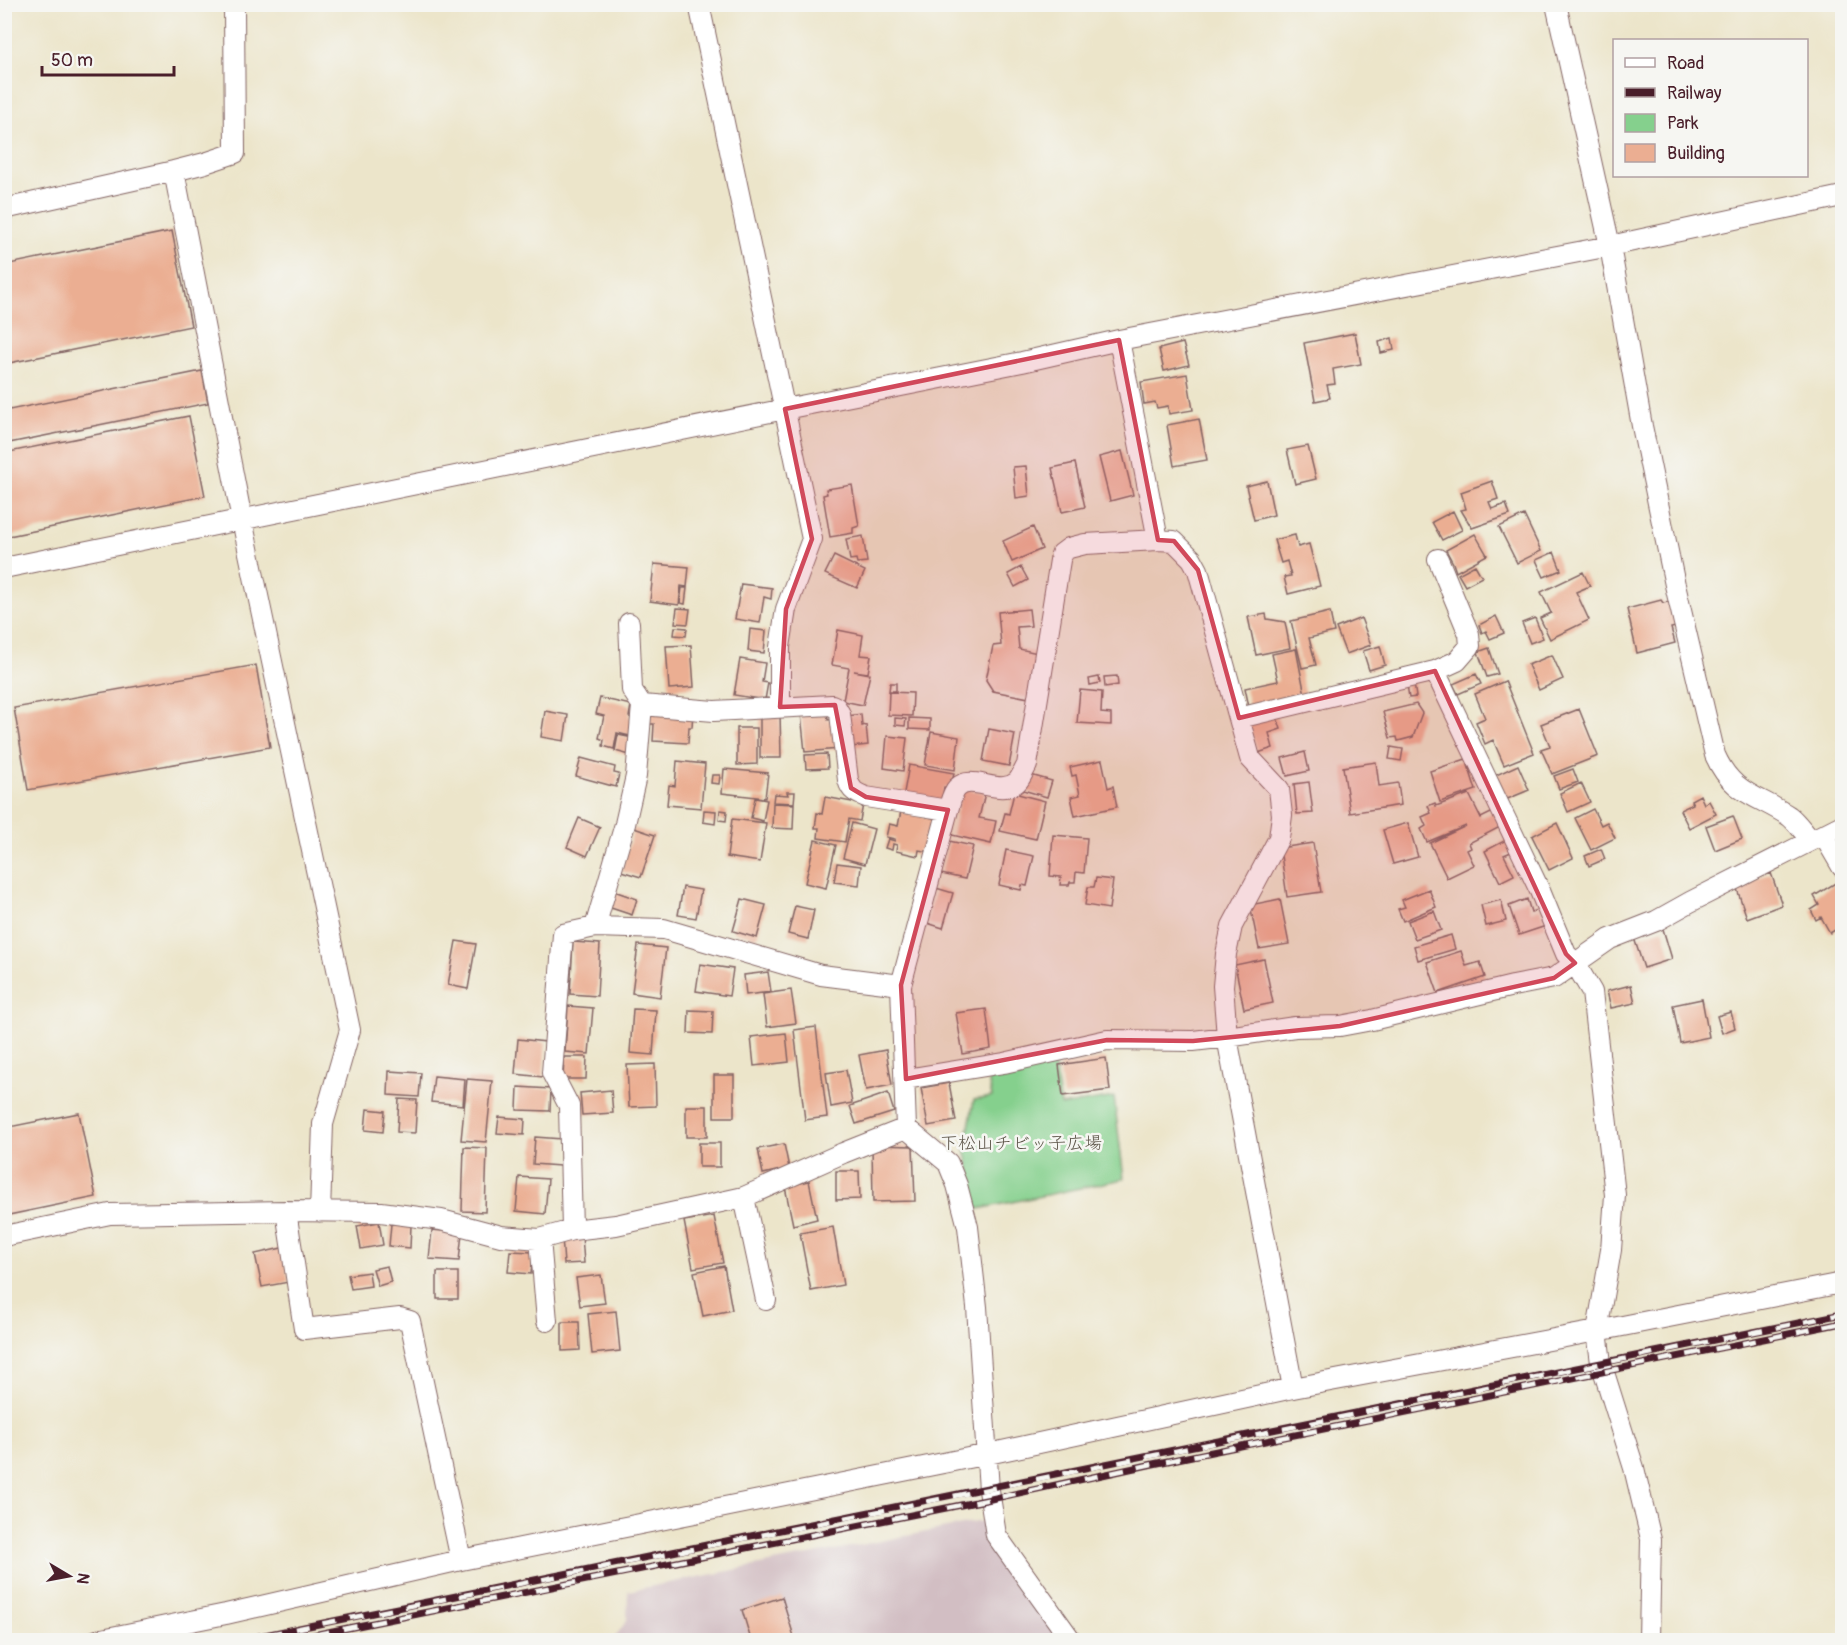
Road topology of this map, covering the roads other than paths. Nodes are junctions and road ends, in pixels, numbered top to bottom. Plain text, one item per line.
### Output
1 (234, 4) edge
2 (699, 4) edge
3 (1556, 4) edge
4 (174, 171) junction
5 (1842, 196) edge
6 (4, 209) edge
7 (1610, 246) junction
8 (1119, 340) junction
9 (785, 409) junction
10 (242, 520) junction
11 (1158, 540) junction
12 (1438, 560) dead end
13 (4, 568) edge
14 (629, 623) dead end
15 (1435, 671) junction
16 (642, 705) junction
17 (780, 707) junction
18 (1239, 718) junction
19 (948, 810) junction
20 (1842, 825) edge
21 (1818, 838) junction
22 (1842, 867) edge
23 (595, 927) junction
24 (1575, 963) junction
25 (901, 985) junction
26 (1227, 1037) junction
27 (906, 1079) junction
28 (906, 1128) junction
29 (744, 1197) junction
30 (286, 1211) junction
31 (320, 1212) junction
32 (573, 1230) junction
33 (4, 1236) edge
34 (540, 1239) junction
35 (1842, 1283) edge
36 (766, 1300) dead end
37 (547, 1321) dead end
38 (1597, 1331) junction
39 (1293, 1388) junction
40 (988, 1454) junction
41 (461, 1560) junction
42 (97, 1641) edge
43 (1071, 1641) edge
44 (1649, 1641) edge

1 - 4 street
2 - 9 street
3 - 7 street
4 - 6 street
4 - 10 street
5 - 7 street
7 - 8 street
7 - 21 street
8 - 9 street
8 - 11 street
9 - 10 street
9 - 17 street
10 - 13 street
10 - 31 street
11 - 18 street
11 - 19 street
12 - 15 street
14 - 16 street
15 - 18 street
15 - 24 street
16 - 17 street
16 - 23 street
17 - 19 street
18 - 26 street
19 - 25 street
20 - 21 street
21 - 22 street
21 - 24 street
23 - 25 street
23 - 32 street
24 - 26 street
24 - 38 street
25 - 27 street
26 - 27 street
26 - 39 street
27 - 28 street
28 - 29 street
28 - 40 street
29 - 32 street
29 - 36 street
30 - 31 street
30 - 33 street
30 - 41 street
31 - 34 street
32 - 34 street
34 - 37 street
35 - 38 street
38 - 39 street
38 - 44 street
39 - 40 street
40 - 41 street
40 - 43 street
41 - 42 street

